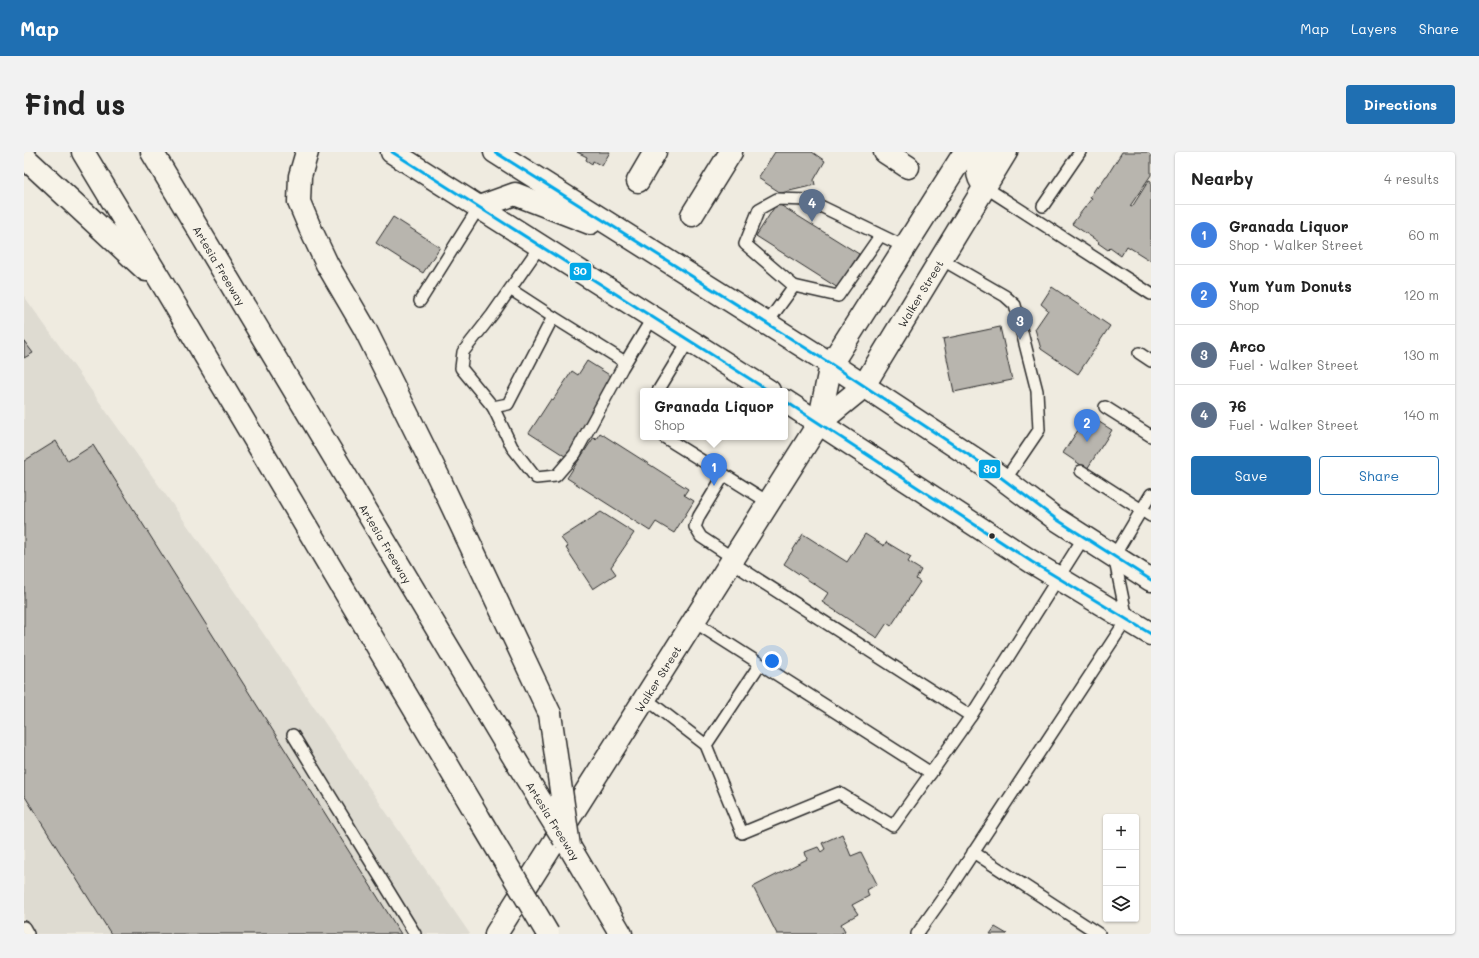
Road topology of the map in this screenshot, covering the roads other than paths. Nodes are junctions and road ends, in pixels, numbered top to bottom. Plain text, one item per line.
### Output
1 (83, 152) edge
2 (152, 152) edge
3 (308, 152) edge
4 (392, 152) edge
5 (495, 152) edge
6 (655, 152) edge
7 (731, 152) edge
8 (885, 152) edge
9 (965, 152) edge
10 (986, 152) edge
11 (1006, 152) edge
12 (1080, 152) edge
13 (24, 157) edge
14 (908, 167) dead end
15 (638, 181) dead end
16 (985, 187) junction
17 (1043, 206) dead end
18 (479, 207) junction
19 (692, 215) dead end
20 (880, 236) junction
21 (638, 242) junction
22 (540, 246) junction
23 (905, 247) junction
24 (941, 259) junction
25 (794, 286) junction
26 (165, 288) junction
27 (510, 289) junction
28 (1151, 294) edge
29 (420, 301) dead end
30 (553, 317) junction
31 (653, 318) junction
32 (767, 323) junction
33 (689, 340) junction
34 (1139, 353) dead end
35 (1151, 361) edge
36 (625, 362) junction
37 (832, 364) junction
38 (864, 387) junction
39 (660, 388) edge
40 (764, 388) edge
41 (788, 403) edge
42 (493, 407) junction
43 (1105, 407) dead end
44 (819, 422) junction
45 (1151, 436) edge
46 (669, 440) edge
47 (1081, 471) dead end
48 (724, 474) junction
49 (1005, 480) junction
50 (1151, 494) edge
51 (768, 502) junction
52 (1146, 513) edge
53 (1084, 537) junction
54 (1114, 556) junction
55 (732, 560) junction
56 (1058, 578) junction
57 (1151, 580) edge
58 (1127, 619) junction
59 (693, 621) junction
60 (1151, 634) edge
61 (760, 664) junction
62 (644, 698) junction
63 (971, 716) junction
64 (293, 735) dead end
65 (706, 745) junction
66 (931, 773) junction
67 (569, 846) junction
68 (973, 852) junction
69 (24, 927) edge
70 (28, 934) edge
71 (415, 934) edge
72 (496, 934) edge
73 (548, 934) edge
74 (622, 934) edge
75 (917, 934) edge
76 (1099, 934) edge

1 - 26 main road
2 - 67 main road, Artesia Freeway, bridge
3 - 67 main road, bridge
4 - 18 main road
5 - 21 main road
6 - 15 main road
7 - 19 main road
8 - 14 main road
9 - 23 main road, Walker Street
10 - 16 main road
11 - 16 main road, Walker Street
12 - 17 lane
13 - 26 main road
16 - 24 main road, Walker Street
16 - 28 lane
18 - 21 main road
18 - 22 main road
18 - 29 lane
20 - 23 lane
20 - 25 lane
20 - 25 lane
21 - 32 main road
22 - 27 lane
22 - 31 main road
23 - 37 main road, Walker Street
24 - 38 main road, Walker Street
24 - 49 lane
25 - 32 lane
26 - 73 main road, bridge
27 - 30 lane
27 - 42 lane
30 - 36 lane
30 - 42 lane
31 - 33 main road
31 - 36 lane
32 - 37 main road
33 - 39 lane
33 - 40 main road
34 - 35 lane
36 - 42 lane
37 - 38 main road
37 - 44 main road, Walker Street
38 - 44 main road, Walker Street
38 - 49 main road
41 - 44 main road
43 - 45 lane
44 - 51 main road, Walker Street
44 - 56 main road
46 - 48 lane
47 - 52 lane
48 - 51 lane
48 - 55 lane
49 - 53 main road
50 - 52 lane
51 - 55 main road, Walker Street
52 - 54 lane
53 - 54 main road
53 - 56 lane
54 - 57 main road
54 - 58 lane
55 - 59 main road, Walker Street
55 - 63 lane
56 - 58 main road
56 - 63 lane
58 - 60 main road
58 - 68 lane
59 - 61 lane
59 - 62 main road, Walker Street
61 - 65 lane
61 - 66 lane
62 - 65 lane
62 - 72 main road, Walker Street
63 - 66 lane
64 - 71 lane
65 - 66 lane
67 - 74 main road, Artesia Freeway
68 - 75 lane
68 - 76 lane
69 - 70 lane

